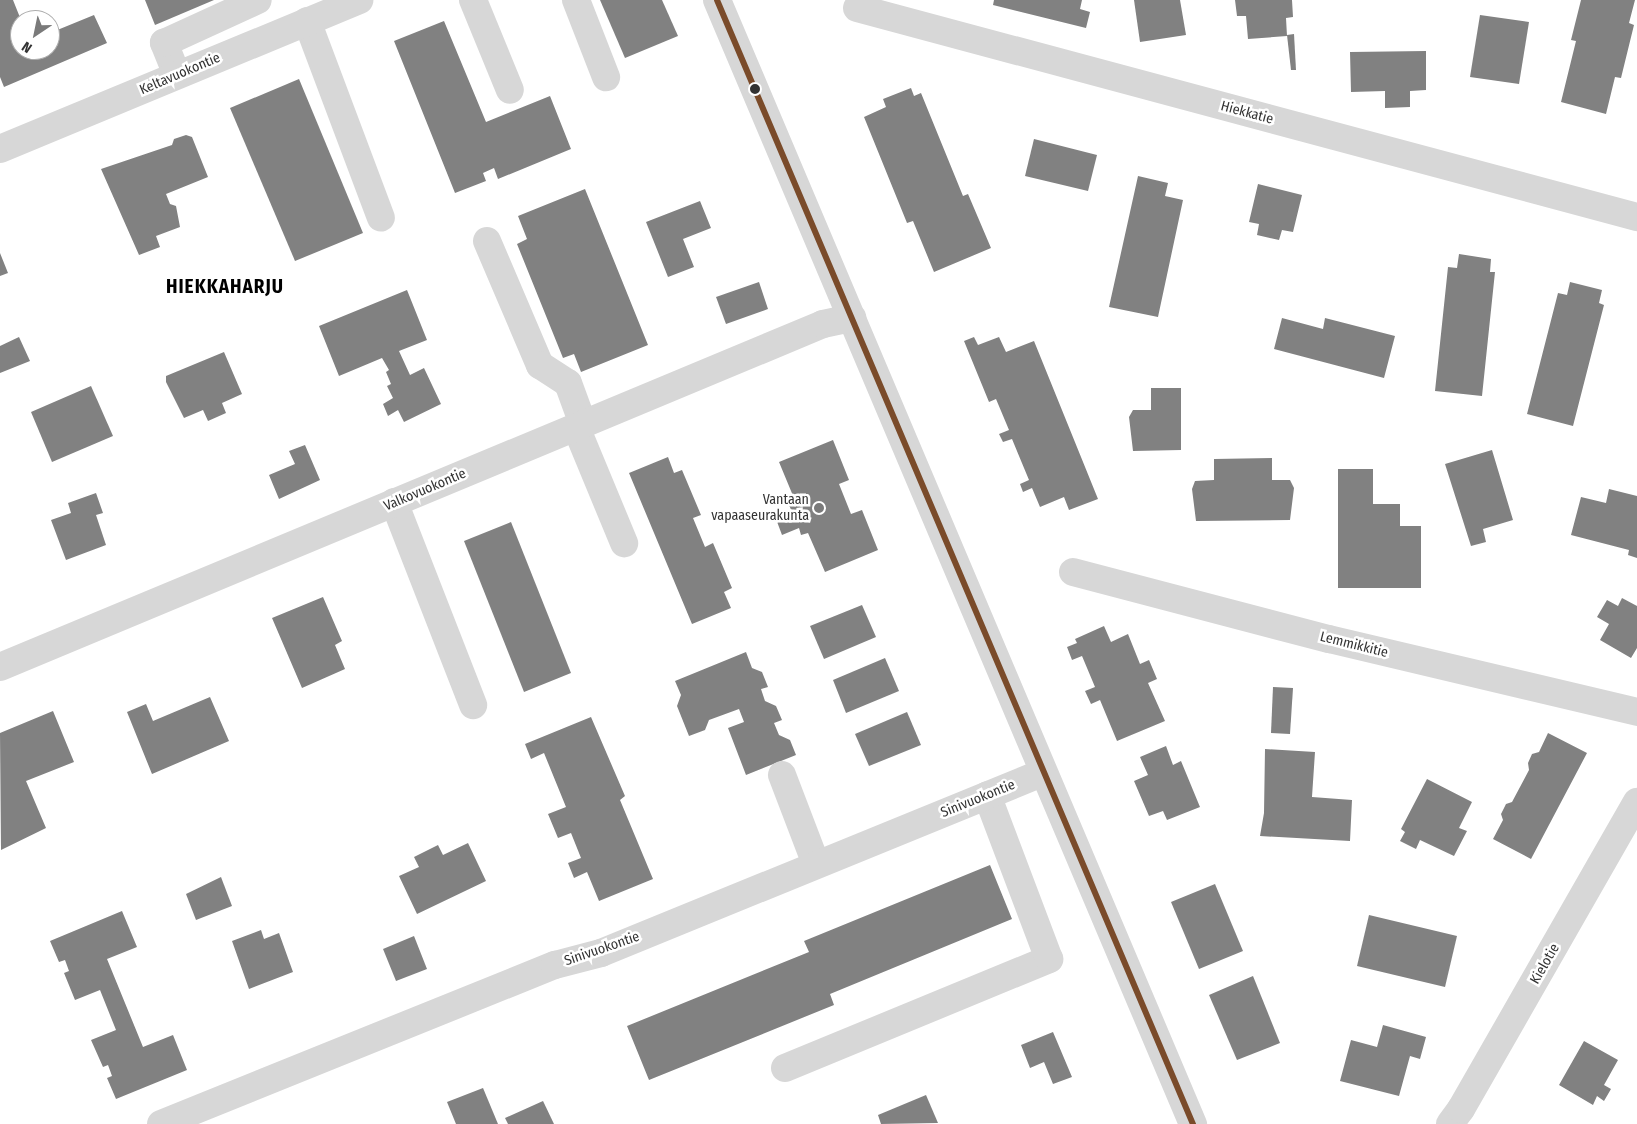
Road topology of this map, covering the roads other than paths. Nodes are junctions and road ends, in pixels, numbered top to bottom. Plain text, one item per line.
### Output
1 (258, 0) edge
2 (359, 0) edge
3 (473, 0) edge
4 (576, 0) edge
5 (717, 0) edge
6 (858, 8) dead end
7 (319, 11) edge
8 (177, 75) junction
9 (606, 77) dead end
10 (510, 90) dead end
11 (0, 149) edge
12 (1637, 217) edge
13 (381, 218) dead end
14 (487, 241) dead end
15 (852, 318) junction
16 (580, 425) junction
17 (394, 502) junction
18 (624, 543) dead end
19 (1073, 572) dead end
20 (0, 667) edge
21 (473, 705) dead end
22 (1637, 712) edge
23 (1042, 773) junction
24 (782, 775) dead end
25 (987, 794) junction
26 (1637, 802) edge
27 (816, 864) junction
28 (784, 1068) dead end
29 (161, 1124) edge
30 (1193, 1124) edge
31 (1450, 1124) edge

1 - 8 street
2 - 7 street, Keltavuokontie
3 - 10 street
4 - 9 street
5 - 15 street
6 - 12 street, Hiekkatie
7 - 8 street, Keltavuokontie
7 - 13 street
8 - 11 street, Keltavuokontie
14 - 16 street
15 - 16 street, Valkovuokontie
15 - 23 street
16 - 17 street, Valkovuokontie
16 - 18 street
17 - 20 street, Valkovuokontie
17 - 21 street
19 - 22 street, Lemmikkitie
23 - 25 street, Sinivuokontie
23 - 30 street
24 - 27 street
25 - 27 street, Sinivuokontie
25 - 28 street
26 - 31 street, Kielotie
27 - 29 street, Sinivuokontie

